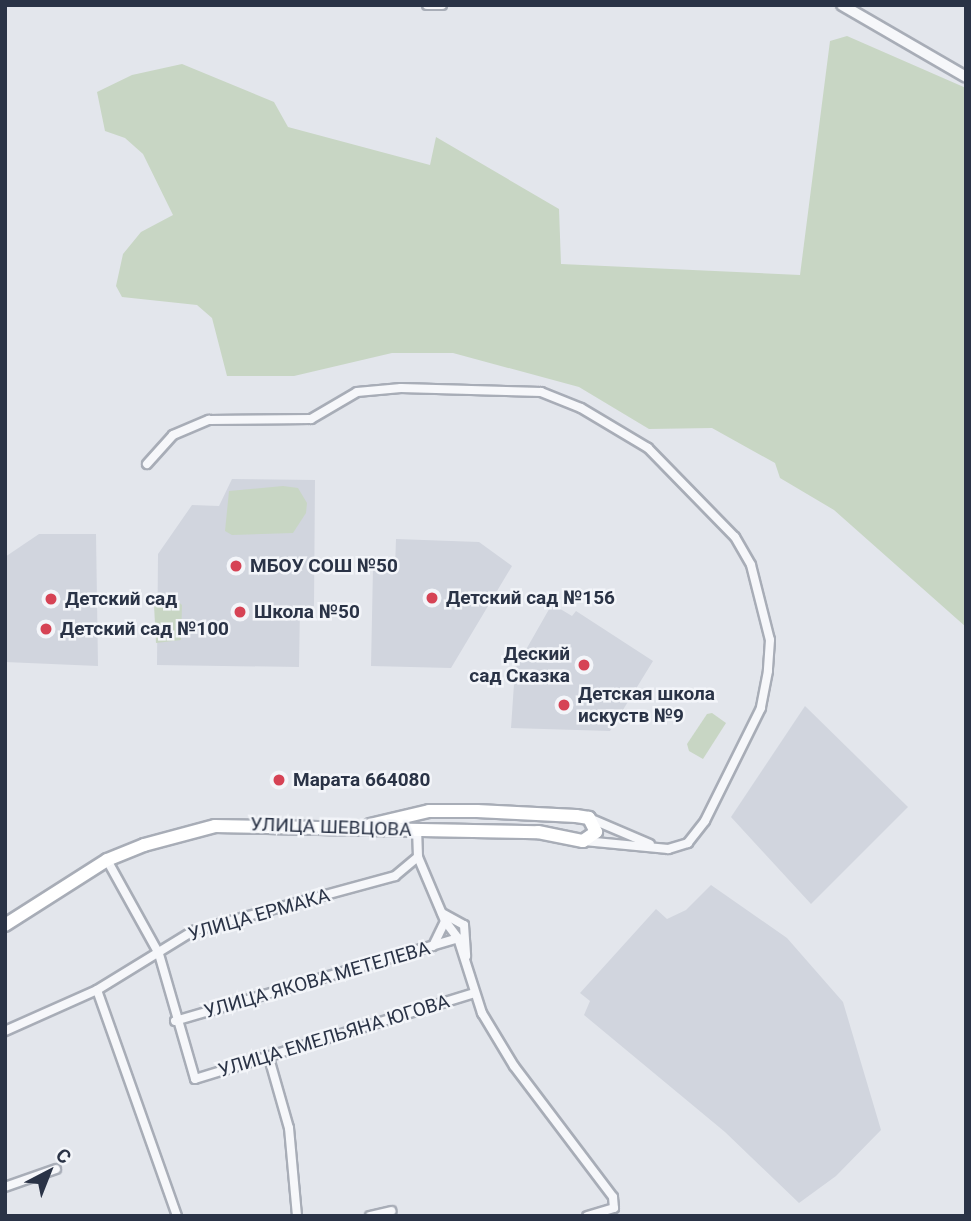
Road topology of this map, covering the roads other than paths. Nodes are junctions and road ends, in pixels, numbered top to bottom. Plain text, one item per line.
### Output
1 (427, 5) edge
2 (442, 5) edge
3 (842, 5) edge
4 (966, 77) edge
5 (147, 464) dead end
6 (589, 818) junction
7 (370, 825) junction
8 (416, 831) junction
9 (583, 841) junction
10 (655, 846) junction
11 (418, 857) junction
12 (107, 860) junction
13 (444, 917) junction
14 (5, 925) edge
15 (458, 938) junction
16 (433, 946) junction
17 (159, 954) junction
18 (467, 974) junction
19 (97, 990) junction
20 (474, 993) junction
21 (175, 1021) junction
22 (5, 1031) edge
23 (269, 1058) junction
24 (57, 1169) dead end
25 (5, 1187) edge
26 (391, 1211) dead end
27 (177, 1216) edge
28 (297, 1216) edge
29 (370, 1216) edge
30 (587, 1216) edge

1 - 2 street
3 - 4 street
5 - 10 street, УЛИЦА ШЕВЦОВА
6 - 7 main road
6 - 9 main road
6 - 10 street
7 - 8 main road, УЛИЦА ШЕВЦОВА
7 - 12 main road, УЛИЦА ШЕВЦОВА
8 - 9 main road, УЛИЦА ШЕВЦОВА
8 - 11 street
9 - 10 street, УЛИЦА ШЕВЦОВА
11 - 13 street
11 - 17 street, УЛИЦА ЕРМАКА
12 - 14 main road, УЛИЦА ШЕВЦОВА
12 - 17 street
13 - 15 street
13 - 16 street
13 - 18 street
15 - 16 street, УЛИЦА ЯКОВА МЕТЕЛЕВА
15 - 18 street
16 - 21 street, УЛИЦА ЯКОВА МЕТЕЛЕВА
17 - 19 street, УЛИЦА ЕРМАКА
17 - 21 street
18 - 20 street
19 - 22 street, УЛИЦА ЕРМАКА
19 - 27 street
20 - 23 street, УЛИЦА ЕМЕЛЬЯНА ЮГОВА
20 - 30 street
21 - 23 street, УЛИЦА ЕМЕЛЬЯНА ЮГОВА
23 - 28 street
24 - 25 street
26 - 29 street

